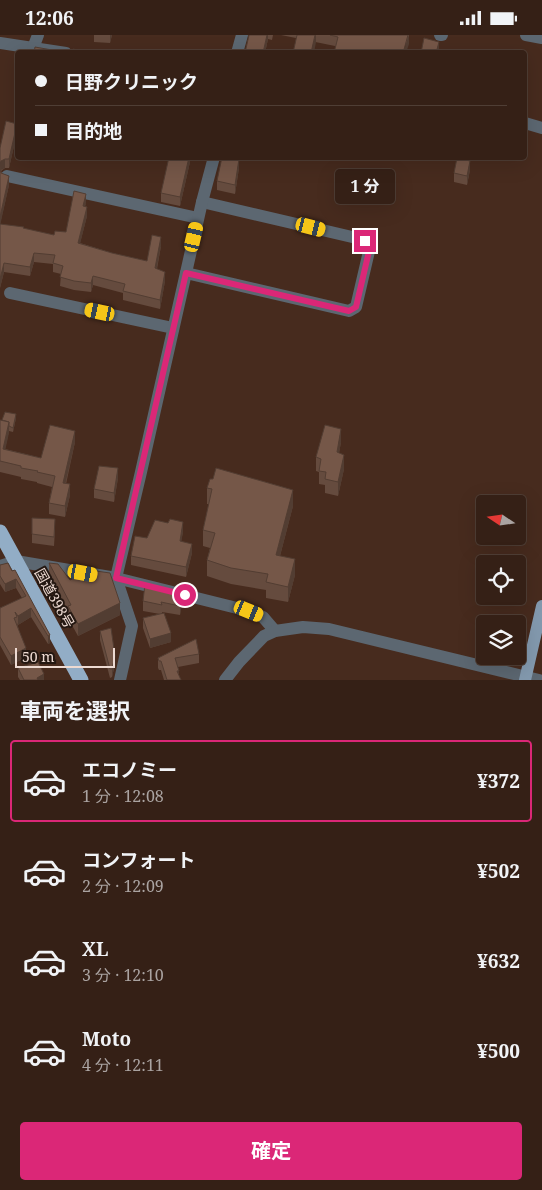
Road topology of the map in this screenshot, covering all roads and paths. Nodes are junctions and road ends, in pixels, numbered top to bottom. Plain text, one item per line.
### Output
1 (38, 35) edge
2 (242, 35) edge
3 (526, 35) edge
4 (542, 39) edge
5 (0, 43) edge
6 (33, 48) junction
7 (46, 50) edge
8 (238, 50) edge
9 (527, 124) edge
10 (542, 128) edge
11 (213, 160) edge
12 (7, 176) edge
13 (202, 202) junction
14 (198, 218) junction
15 (186, 273) junction
16 (10, 293) dead end
17 (173, 328) junction
18 (0, 532) edge
19 (16, 561) junction
20 (0, 567) edge
21 (116, 578) junction
22 (542, 606) edge
23 (276, 631) junction
24 (525, 678) edge
25 (81, 680) edge
26 (120, 680) edge
27 (225, 680) edge
28 (539, 680) edge

1 - 6 street
2 - 8 street
3 - 4 street
5 - 6 street
6 - 7 street
9 - 10 street
11 - 13 street
12 - 14 street
13 - 14 street
13 - 15 street
14 - 15 street
15 - 17 street
16 - 17 street
17 - 21 street
18 - 19 highway, 国道398号
19 - 20 street
19 - 21 street
19 - 25 highway, 国道398号
21 - 23 street
21 - 26 street
22 - 24 main road
23 - 24 street
23 - 27 street
24 - 28 street

